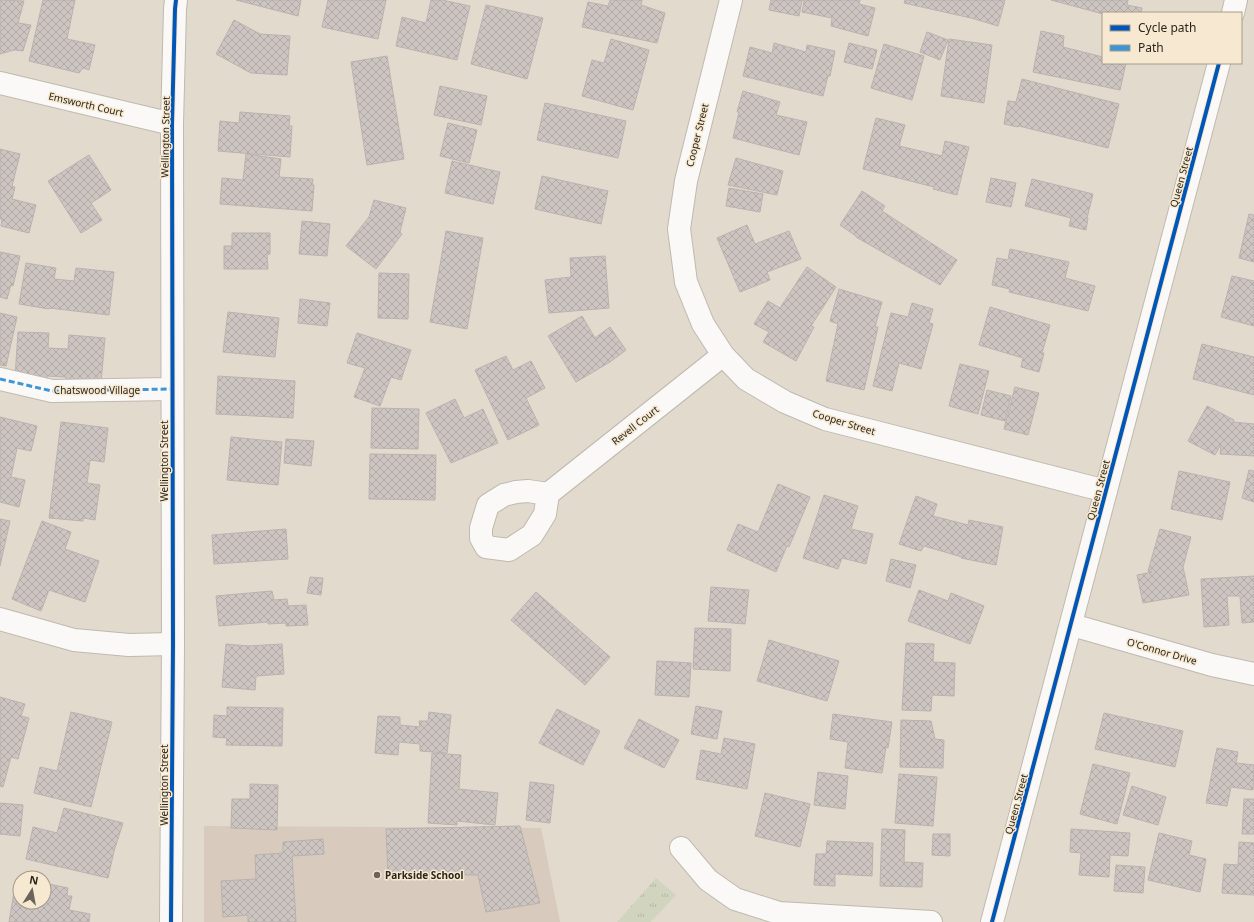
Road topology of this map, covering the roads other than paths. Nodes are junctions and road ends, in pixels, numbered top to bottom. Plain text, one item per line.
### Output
1 (176, 0) edge
2 (731, 0) edge
3 (1236, 0) edge
4 (1233, 12) edge
5 (1220, 64) edge
6 (0, 83) edge
7 (172, 124) junction
8 (722, 355) junction
9 (0, 379) edge
10 (172, 389) junction
11 (1106, 491) junction
12 (548, 494) dead end
13 (0, 619) edge
14 (1072, 626) junction
15 (173, 644) junction
16 (1254, 674) edge
17 (681, 848) dead end
18 (171, 922) edge
19 (931, 922) edge
20 (992, 922) edge

1 - 7 street, Wellington Street
2 - 8 street, Cooper Street
3 - 4 street
5 - 11 street, Queen Street
6 - 7 street, Emsworth Court
7 - 10 street, Wellington Street
8 - 11 street, Cooper Street
8 - 12 street, Revell Court
9 - 10 street, Chatswood Village
10 - 15 street, Wellington Street
11 - 14 street, Queen Street
13 - 15 street
14 - 16 street, O'Connor Drive
14 - 20 street, Queen Street
15 - 18 street, Wellington Street
17 - 19 street

